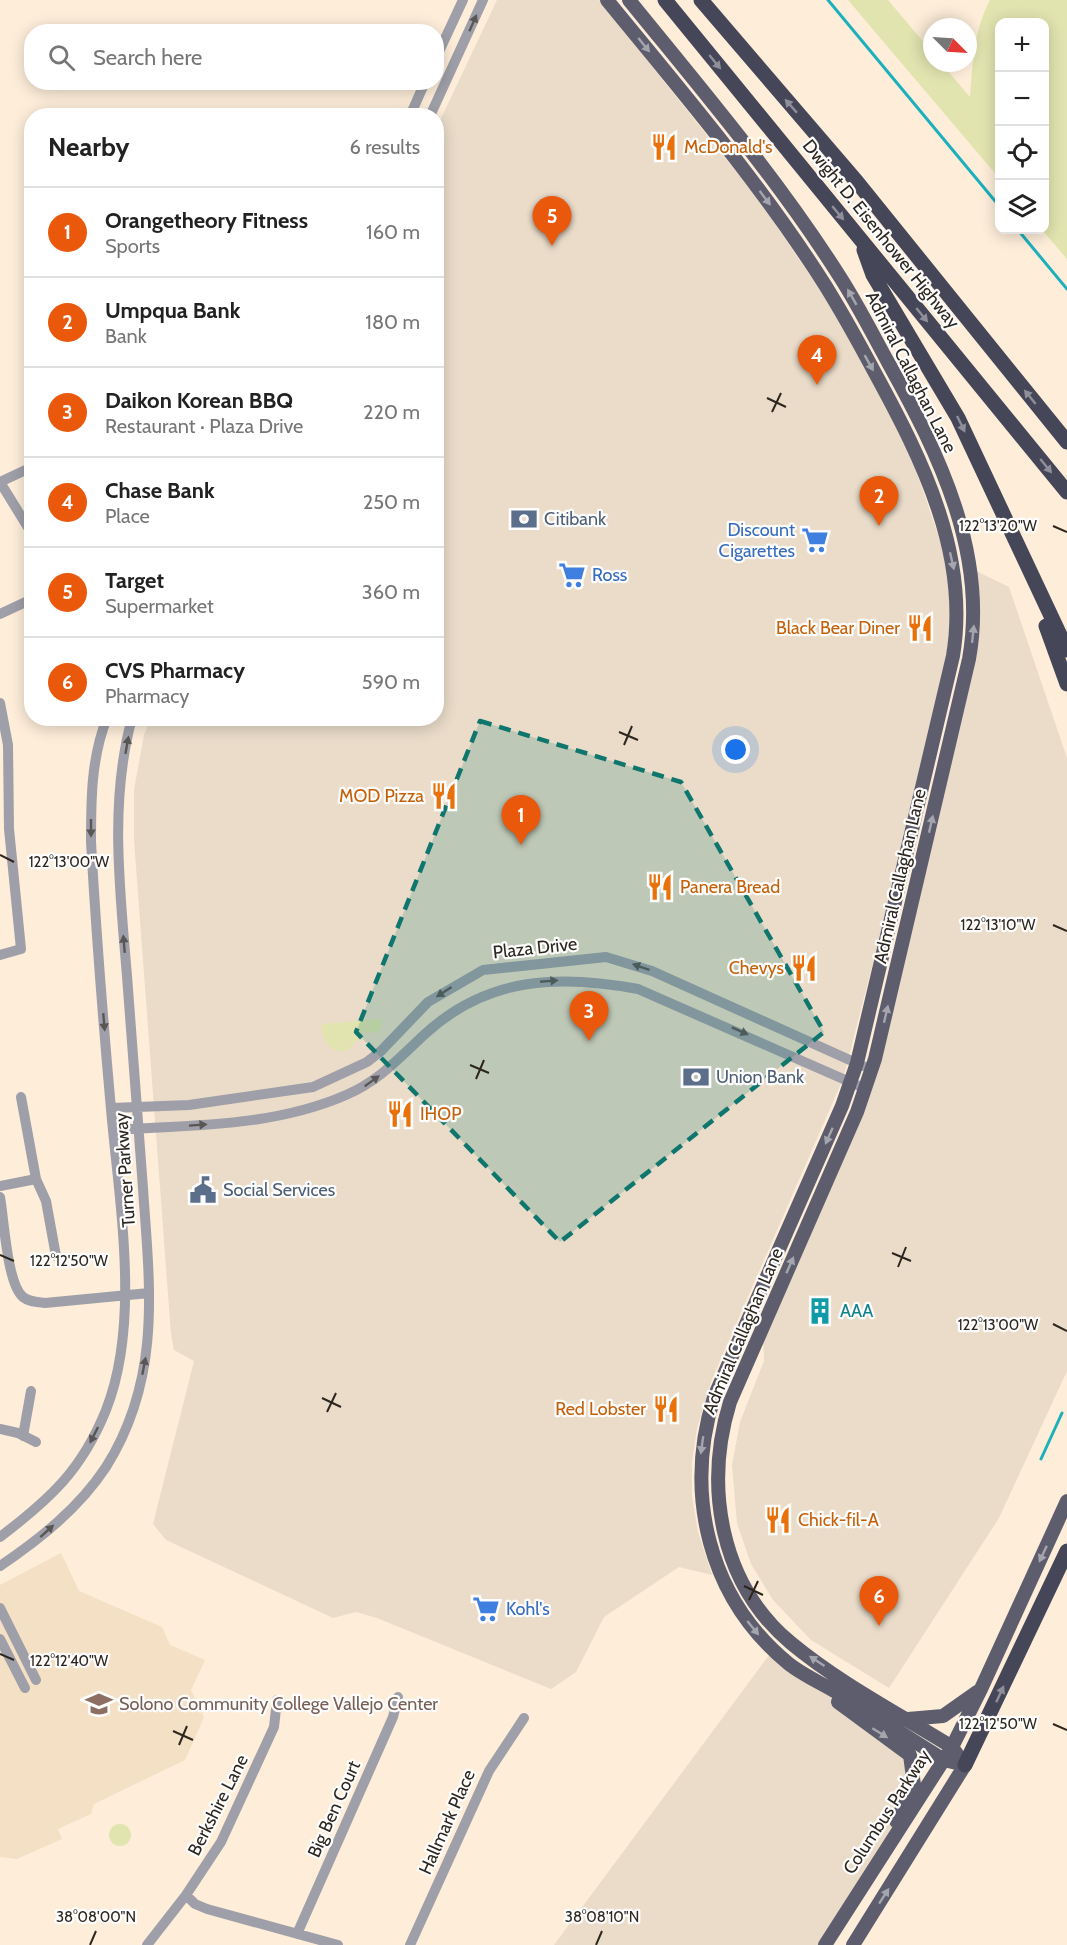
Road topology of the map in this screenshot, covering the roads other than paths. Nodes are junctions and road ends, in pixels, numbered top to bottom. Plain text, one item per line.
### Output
1 (463, 0) edge
2 (483, 0) edge
3 (607, 0) edge
4 (629, 0) edge
5 (665, 0) edge
6 (701, 0) edge
7 (444, 41) edge
8 (444, 85) edge
9 (421, 90) edge
10 (442, 90) edge
11 (414, 108) edge
12 (434, 108) edge
13 (859, 237) junction
14 (1067, 442) edge
15 (24, 471) edge
16 (0, 482) edge
17 (1067, 492) edge
18 (24, 521) edge
19 (1016, 542) junction
20 (24, 603) edge
21 (0, 614) edge
22 (1067, 650) edge
23 (1067, 684) edge
24 (0, 703) edge
25 (104, 726) edge
26 (131, 726) edge
27 (5, 830) edge
28 (0, 955) edge
29 (857, 1064) junction
30 (872, 1071) junction
31 (851, 1082) junction
32 (866, 1089) junction
33 (21, 1097) dead end
34 (137, 1107) junction
35 (111, 1108) junction
36 (139, 1128) junction
37 (113, 1130) junction
38 (36, 1179) junction
39 (0, 1186) edge
40 (0, 1197) edge
41 (56, 1256) dead end
42 (149, 1293) junction
43 (124, 1296) junction
44 (31, 1391) dead end
45 (0, 1429) edge
46 (24, 1436) junction
47 (36, 1442) dead end
48 (1067, 1501) edge
49 (0, 1536) edge
50 (1067, 1551) edge
51 (0, 1566) edge
52 (0, 1608) edge
53 (0, 1640) edge
54 (801, 1672) junction
55 (36, 1680) dead end
56 (25, 1688) dead end
57 (981, 1689) junction
58 (398, 1696) dead end
59 (277, 1700) dead end
60 (524, 1718) dead end
61 (908, 1719) junction
62 (952, 1747) junction
63 (944, 1760) junction
64 (965, 1765) junction
65 (186, 1895) junction
66 (854, 1900) junction
67 (297, 1934) junction
68 (147, 1945) edge
69 (338, 1945) edge
70 (410, 1945) edge
71 (825, 1945) edge
72 (853, 1945) edge

1 - 7 street
8 -> 2 street
3 -> 29 main road, Admiral Callaghan Lane
30 -> 4 main road, Admiral Callaghan Lane
5 -> 13 highway, Dwight D. Eisenhower Highway
14 -> 6 highway, Dwight D. Eisenhower Highway
9 - 11 street
12 -> 10 street
13 -> 17 highway, Dwight D. Eisenhower Highway
13 -> 19 highway
15 - 16 street
16 - 18 street
19 - 22 highway
19 - 23 highway
20 - 21 street
24 - 27 street
25 -> 35 street, Turner Parkway
34 -> 26 street, Turner Parkway
27 - 28 street
29 - 30 street, Plaza Drive
29 - 31 main road, Admiral Callaghan Lane
29 -> 34 street, Plaza Drive
30 - 32 main road, Admiral Callaghan Lane
31 - 32 street, Plaza Drive
36 -> 31 street, Plaza Drive
31 -> 54 main road, Admiral Callaghan Lane
61 -> 32 main road, Admiral Callaghan Lane
33 - 38 street
34 - 35 street, Plaza Drive
34 - 36 street, Turner Parkway
35 - 37 street, Turner Parkway
36 - 37 street, Plaza Drive
36 - 42 street, Turner Parkway
37 - 43 street, Turner Parkway
38 - 39 street
38 - 41 street
40 - 43 street
42 - 43 street
51 -> 42 street, Turner Parkway
43 -> 49 street, Turner Parkway
44 - 46 street
45 - 46 street
46 - 47 street
48 -> 57 main road, Columbus Parkway
64 -> 50 highway
52 - 55 street
53 - 56 street
54 - 63 main road, Admiral Callaghan Lane
54 -> 66 main road
57 - 61 main road
57 - 62 main road, Columbus Parkway
58 - 67 street, Big Ben Court
59 - 65 street, Berkshire Lane
60 - 70 street, Hallmark Place
61 - 62 main road, Admiral Callaghan Lane
62 - 63 main road, Columbus Parkway
62 - 64 main road, Admiral Callaghan Lane
63 - 64 main road, Admiral Callaghan Lane
63 - 66 main road, Columbus Parkway
72 -> 64 main road
65 - 67 street
65 - 68 street, Berkshire Lane
66 - 71 main road, Columbus Parkway
67 - 69 street

